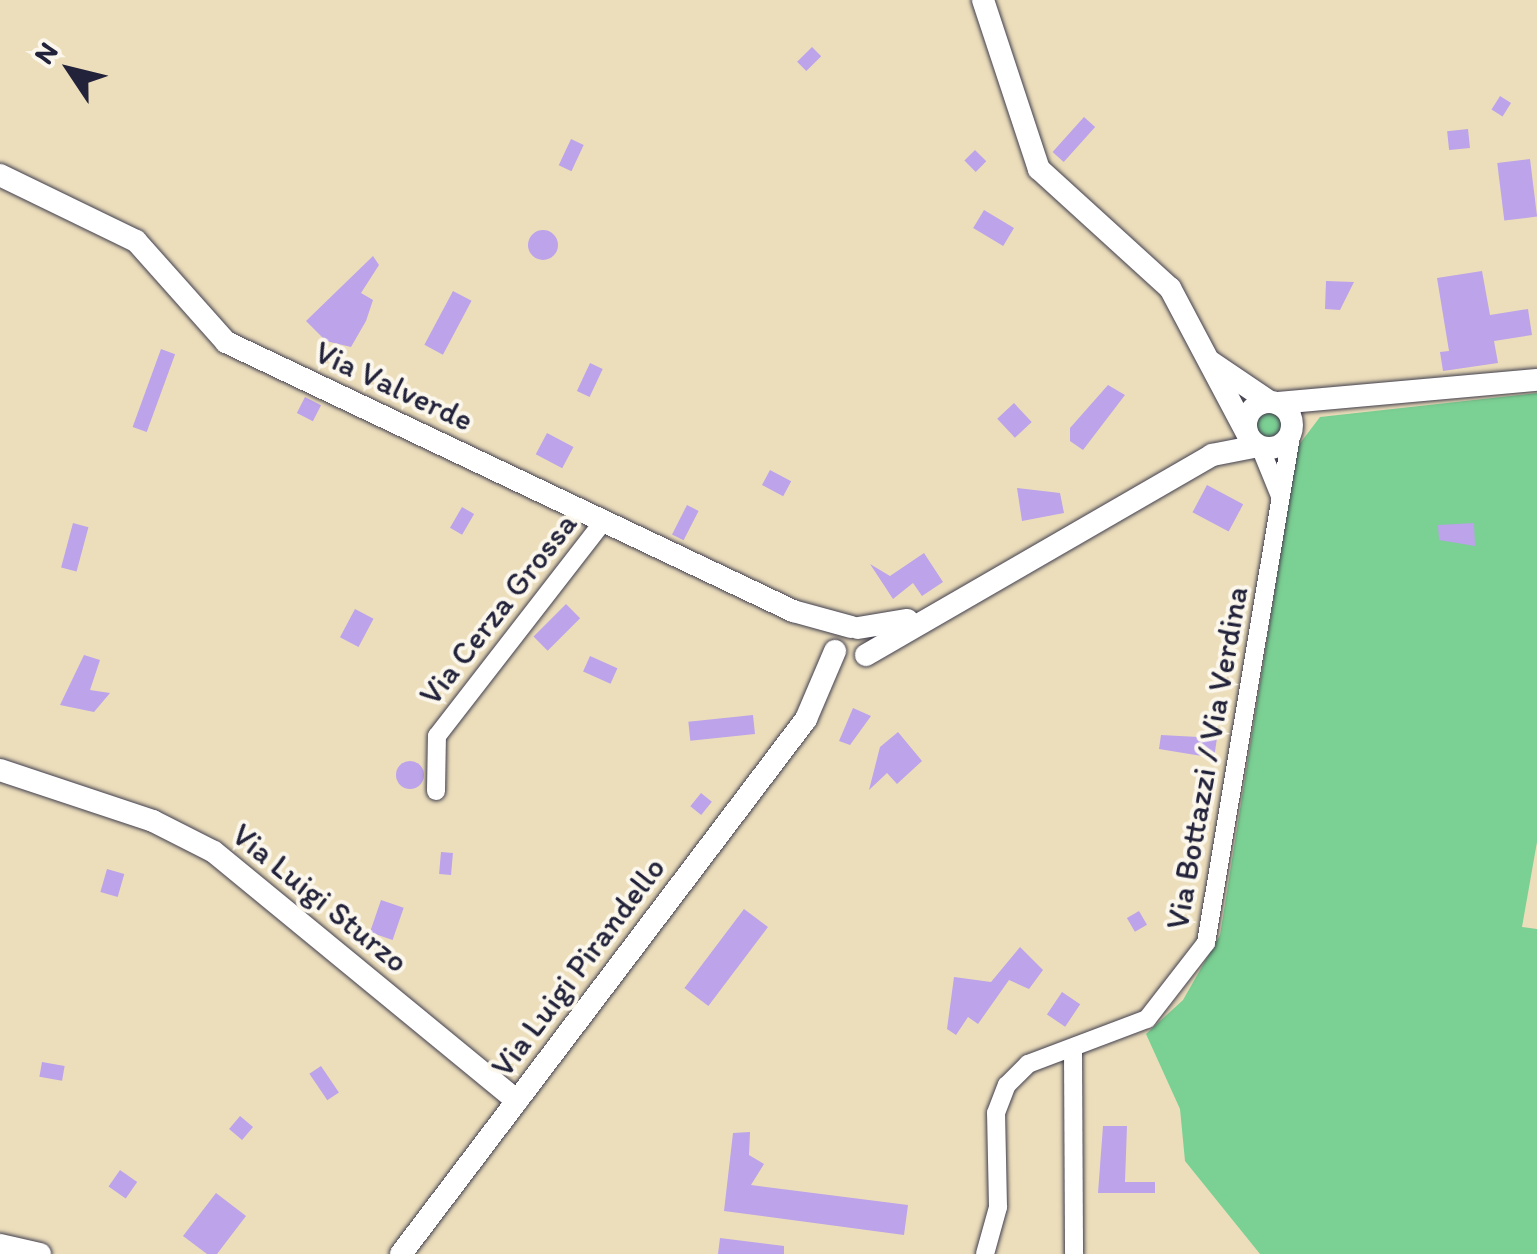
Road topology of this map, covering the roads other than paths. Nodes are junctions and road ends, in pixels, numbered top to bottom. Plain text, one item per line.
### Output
1 (983, 0) edge
2 (0, 175) edge
3 (1201, 353) junction
4 (1537, 380) edge
5 (1340, 401) junction
6 (1258, 425) junction
7 (1291, 434) junction
8 (1281, 516) junction
9 (604, 521) junction
10 (793, 611) junction
11 (934, 611) junction
12 (855, 628) junction
13 (834, 648) junction
14 (865, 656) junction
15 (806, 719) junction
16 (0, 770) edge
17 (436, 791) dead end
18 (1073, 1052) junction
19 (517, 1101) junction
20 (0, 1245) edge
21 (40, 1254) edge
22 (402, 1254) edge
23 (985, 1254) edge
24 (1074, 1254) edge

1 - 3 street
2 - 9 street, Via Valverde
3 - 6 street
3 - 6 street
4 - 5 street
5 - 6 street
5 - 7 street
6 - 7 street
6 - 7 street
6 - 8 street
6 - 11 street
7 - 8 street, Via Bottazzi / Via Verdina
8 - 18 street, Via Bottazzi / Via Verdina
9 - 10 street, Via Valverde
9 - 17 street, Via Cerza Grossa
10 - 12 street
10 - 13 street
11 - 12 street
11 - 14 street
12 - 13 street
12 - 14 street
13 - 14 street
13 - 15 street
14 - 15 street
15 - 19 street, Via Luigi Pirandello
16 - 19 street, Via Luigi Sturzo
18 - 23 street, Via Bottazzi / Via Verdina
18 - 24 street
19 - 22 street, Via Luigi Pirandello
20 - 21 street

